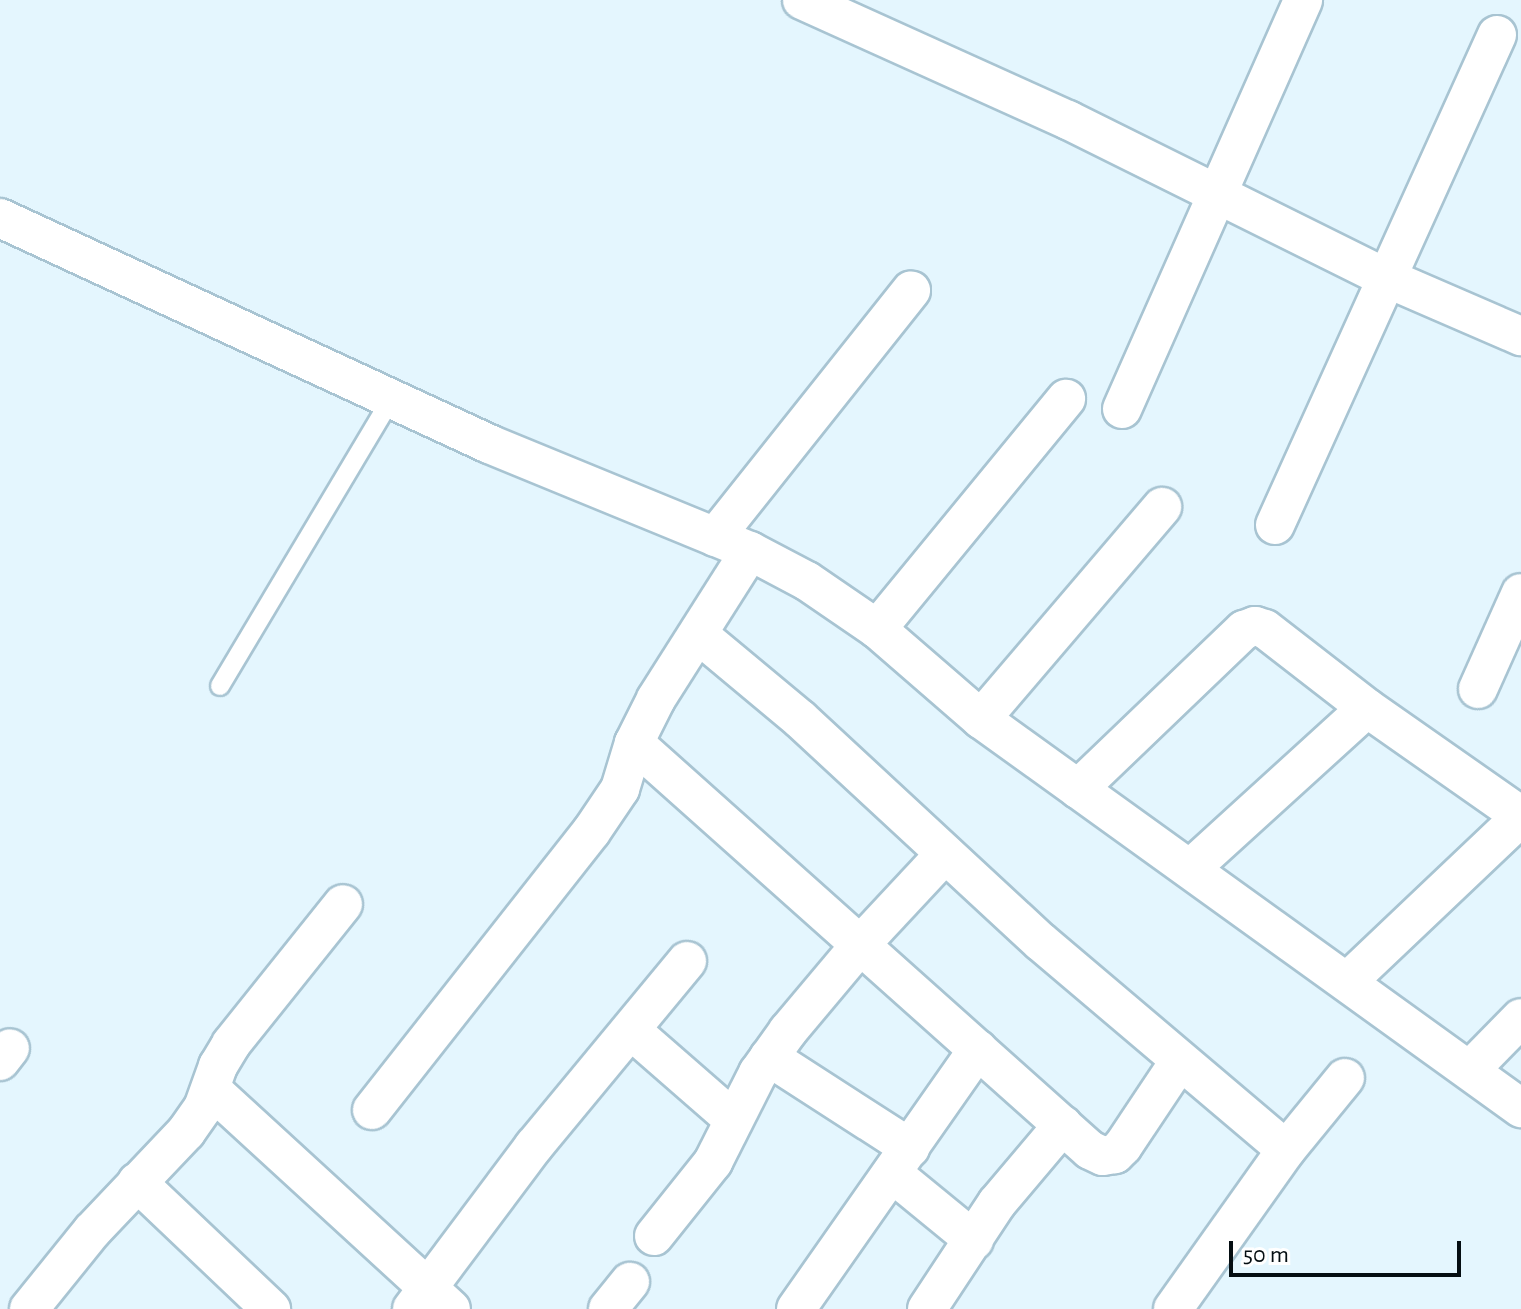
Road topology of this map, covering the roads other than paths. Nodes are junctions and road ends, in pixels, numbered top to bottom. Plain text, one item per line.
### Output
1 (802, 0) edge
2 (1303, 0) edge
3 (1497, 35) dead end
4 (1217, 194) junction
5 (0, 218) edge
6 (1389, 279) junction
7 (911, 291) dead end
8 (1521, 336) edge
9 (392, 398) junction
10 (1066, 399) dead end
11 (1122, 409) dead end
12 (1162, 507) dead end
13 (1275, 525) dead end
14 (715, 537) junction
15 (750, 551) junction
16 (1521, 593) edge
17 (877, 629) junction
18 (698, 634) junction
19 (220, 686) dead end
20 (1478, 689) dead end
21 (1367, 708) junction
22 (981, 719) junction
23 (634, 743) junction
24 (1078, 789) junction
25 (1521, 817) edge
26 (945, 854) junction
27 (1190, 869) junction
28 (343, 904) dead end
29 (861, 944) junction
30 (687, 961) dead end
31 (1347, 982) junction
32 (1521, 1018) edge
33 (632, 1031) junction
34 (978, 1049) junction
35 (769, 1057) junction
36 (1179, 1062) junction
37 (1471, 1069) junction
38 (1345, 1078) dead end
39 (212, 1090) junction
40 (1521, 1108) edge
41 (372, 1110) dead end
42 (734, 1120) junction
43 (1063, 1125) junction
44 (1286, 1150) junction
45 (901, 1160) junction
46 (137, 1182) junction
47 (654, 1236) dead end
48 (974, 1240) junction
49 (431, 1302) edge
50 (805, 1306) edge
51 (29, 1309) edge
52 (271, 1309) edge
53 (927, 1309) edge
54 (1173, 1309) edge

1 - 4 street
2 - 4 street
3 - 6 street
4 - 6 street
4 - 11 street
5 - 9 street
6 - 8 street
6 - 13 street
7 - 14 street
9 - 14 street
9 - 19 lane
10 - 17 street
12 - 22 street
14 - 15 street
15 - 17 street
15 - 18 street
16 - 20 street
17 - 22 street
18 - 23 street
18 - 26 street
21 - 24 street
21 - 25 street
21 - 27 street
22 - 24 street
23 - 29 street
23 - 41 street
24 - 27 street
25 - 31 street
26 - 29 street
26 - 36 street
27 - 31 street
28 - 39 street
29 - 34 street
29 - 35 street
30 - 33 street
31 - 37 street
32 - 37 street
33 - 42 street
33 - 49 street
34 - 43 street
34 - 45 street
35 - 42 street
35 - 45 street
36 - 43 street
36 - 44 street
37 - 40 street
38 - 44 street
39 - 46 street
39 - 49 street
42 - 47 street
43 - 48 street
44 - 54 street
45 - 48 street
45 - 50 street
46 - 51 street
46 - 52 street
48 - 53 street

